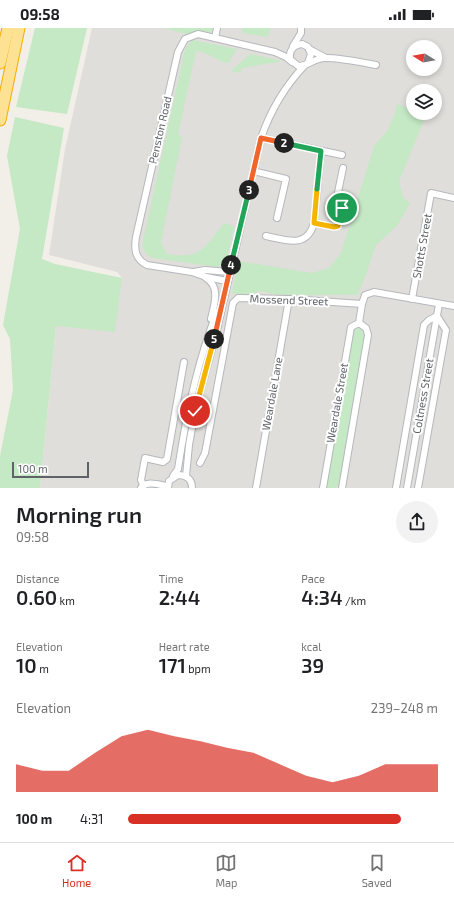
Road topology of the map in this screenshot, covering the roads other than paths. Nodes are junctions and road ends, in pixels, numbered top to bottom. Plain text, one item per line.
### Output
1 (8, 28) edge
2 (19, 28) edge
3 (217, 28) edge
4 (301, 31) edge
5 (216, 38) junction
6 (308, 48) junction
7 (292, 49) junction
8 (275, 52) junction
9 (326, 58) junction
10 (0, 63) edge
11 (293, 63) junction
12 (306, 64) junction
13 (376, 65) dead end
14 (290, 83) junction
15 (0, 120) edge
16 (261, 138) junction
17 (321, 151) junction
18 (342, 156) dead end
19 (343, 168) dead end
20 (253, 171) junction
21 (454, 198) edge
22 (277, 218) dead end
23 (314, 223) junction
24 (266, 236) dead end
25 (192, 272) junction
26 (229, 272) junction
27 (206, 277) junction
28 (227, 281) junction
29 (223, 297) junction
30 (289, 299) junction
31 (412, 299) junction
32 (362, 304) junction
33 (439, 304) junction
34 (454, 306) edge
35 (437, 316) junction
36 (359, 323) junction
37 (209, 332) junction
38 (184, 362) dead end
39 (200, 463) dead end
40 (173, 476) junction
41 (186, 476) junction
42 (142, 487) edge
43 (167, 487) edge
44 (193, 487) edge
45 (256, 488) edge
46 (323, 488) edge
47 (342, 488) edge
48 (396, 488) edge
49 (407, 488) edge
50 (418, 488) edge

1 - 10 highway
2 - 15 highway
3 - 5 street
4 - 6 street
4 - 7 street
5 - 8 street, Penston Road
5 - 25 street, Penston Road
6 - 7 street
6 - 9 street
6 - 12 street
7 - 8 street
7 - 11 street
8 - 11 street
9 - 12 street
9 - 13 street
11 - 12 street
11 - 14 street
12 - 14 street
14 - 16 street
16 - 17 street
16 - 20 street
17 - 18 street
17 - 23 street
19 - 23 street
20 - 22 street
20 - 26 street
21 - 31 street, Shotts Street
23 - 24 street
25 - 26 street, Penston Road
25 - 27 street, Penston Road
26 - 28 street
27 - 28 street, Penston Road
27 - 37 street
28 - 29 street
29 - 37 street
29 - 41 street
30 - 32 street, Mossend Street
30 - 39 street, Mossend Street
30 - 45 street, Weardale Lane
31 - 32 street
31 - 33 street
32 - 36 street, Weardale Street
33 - 34 street
33 - 35 street, Coltness Street
35 - 48 street
35 - 49 street, Coltness Street
35 - 50 street
36 - 46 street, Weardale Street
36 - 47 street, Weardale Street
37 - 40 street
38 - 42 street
40 - 41 street
40 - 43 street
41 - 44 street
42 - 43 street

